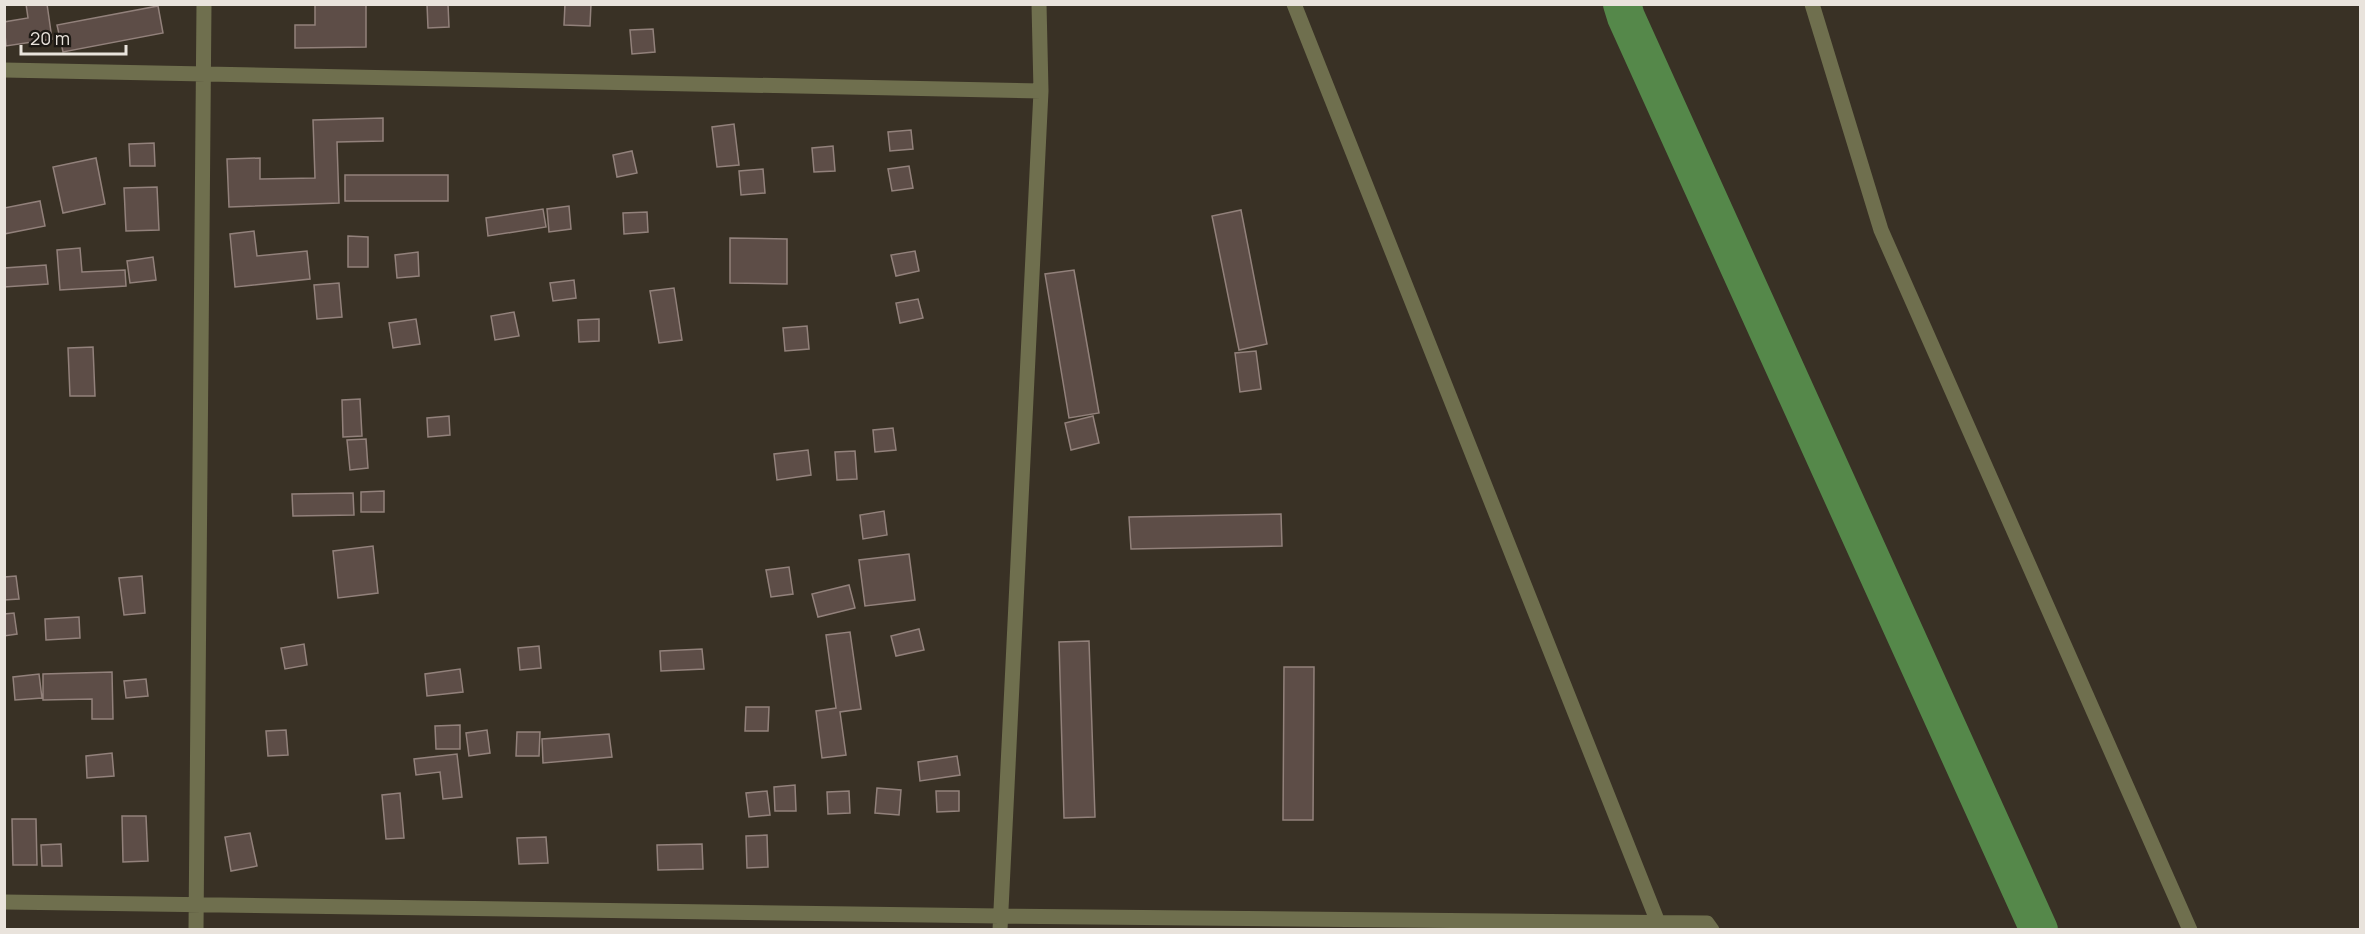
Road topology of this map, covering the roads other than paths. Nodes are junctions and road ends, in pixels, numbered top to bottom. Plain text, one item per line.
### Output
1 (204, 4) edge
2 (1039, 4) edge
3 (1294, 4) edge
4 (1812, 4) edge
5 (4, 70) edge
6 (204, 74) junction
7 (1041, 91) junction
8 (4, 902) edge
9 (196, 904) junction
10 (1000, 923) edge
11 (1660, 926) edge
12 (196, 930) edge
13 (1712, 930) edge
14 (2190, 930) edge

1 - 6 street
2 - 7 street
3 - 11 street
4 - 14 street
5 - 6 street
6 - 7 street
6 - 9 street
7 - 10 street
8 - 9 street
9 - 10 street
9 - 12 street
10 - 11 street
11 - 13 street

